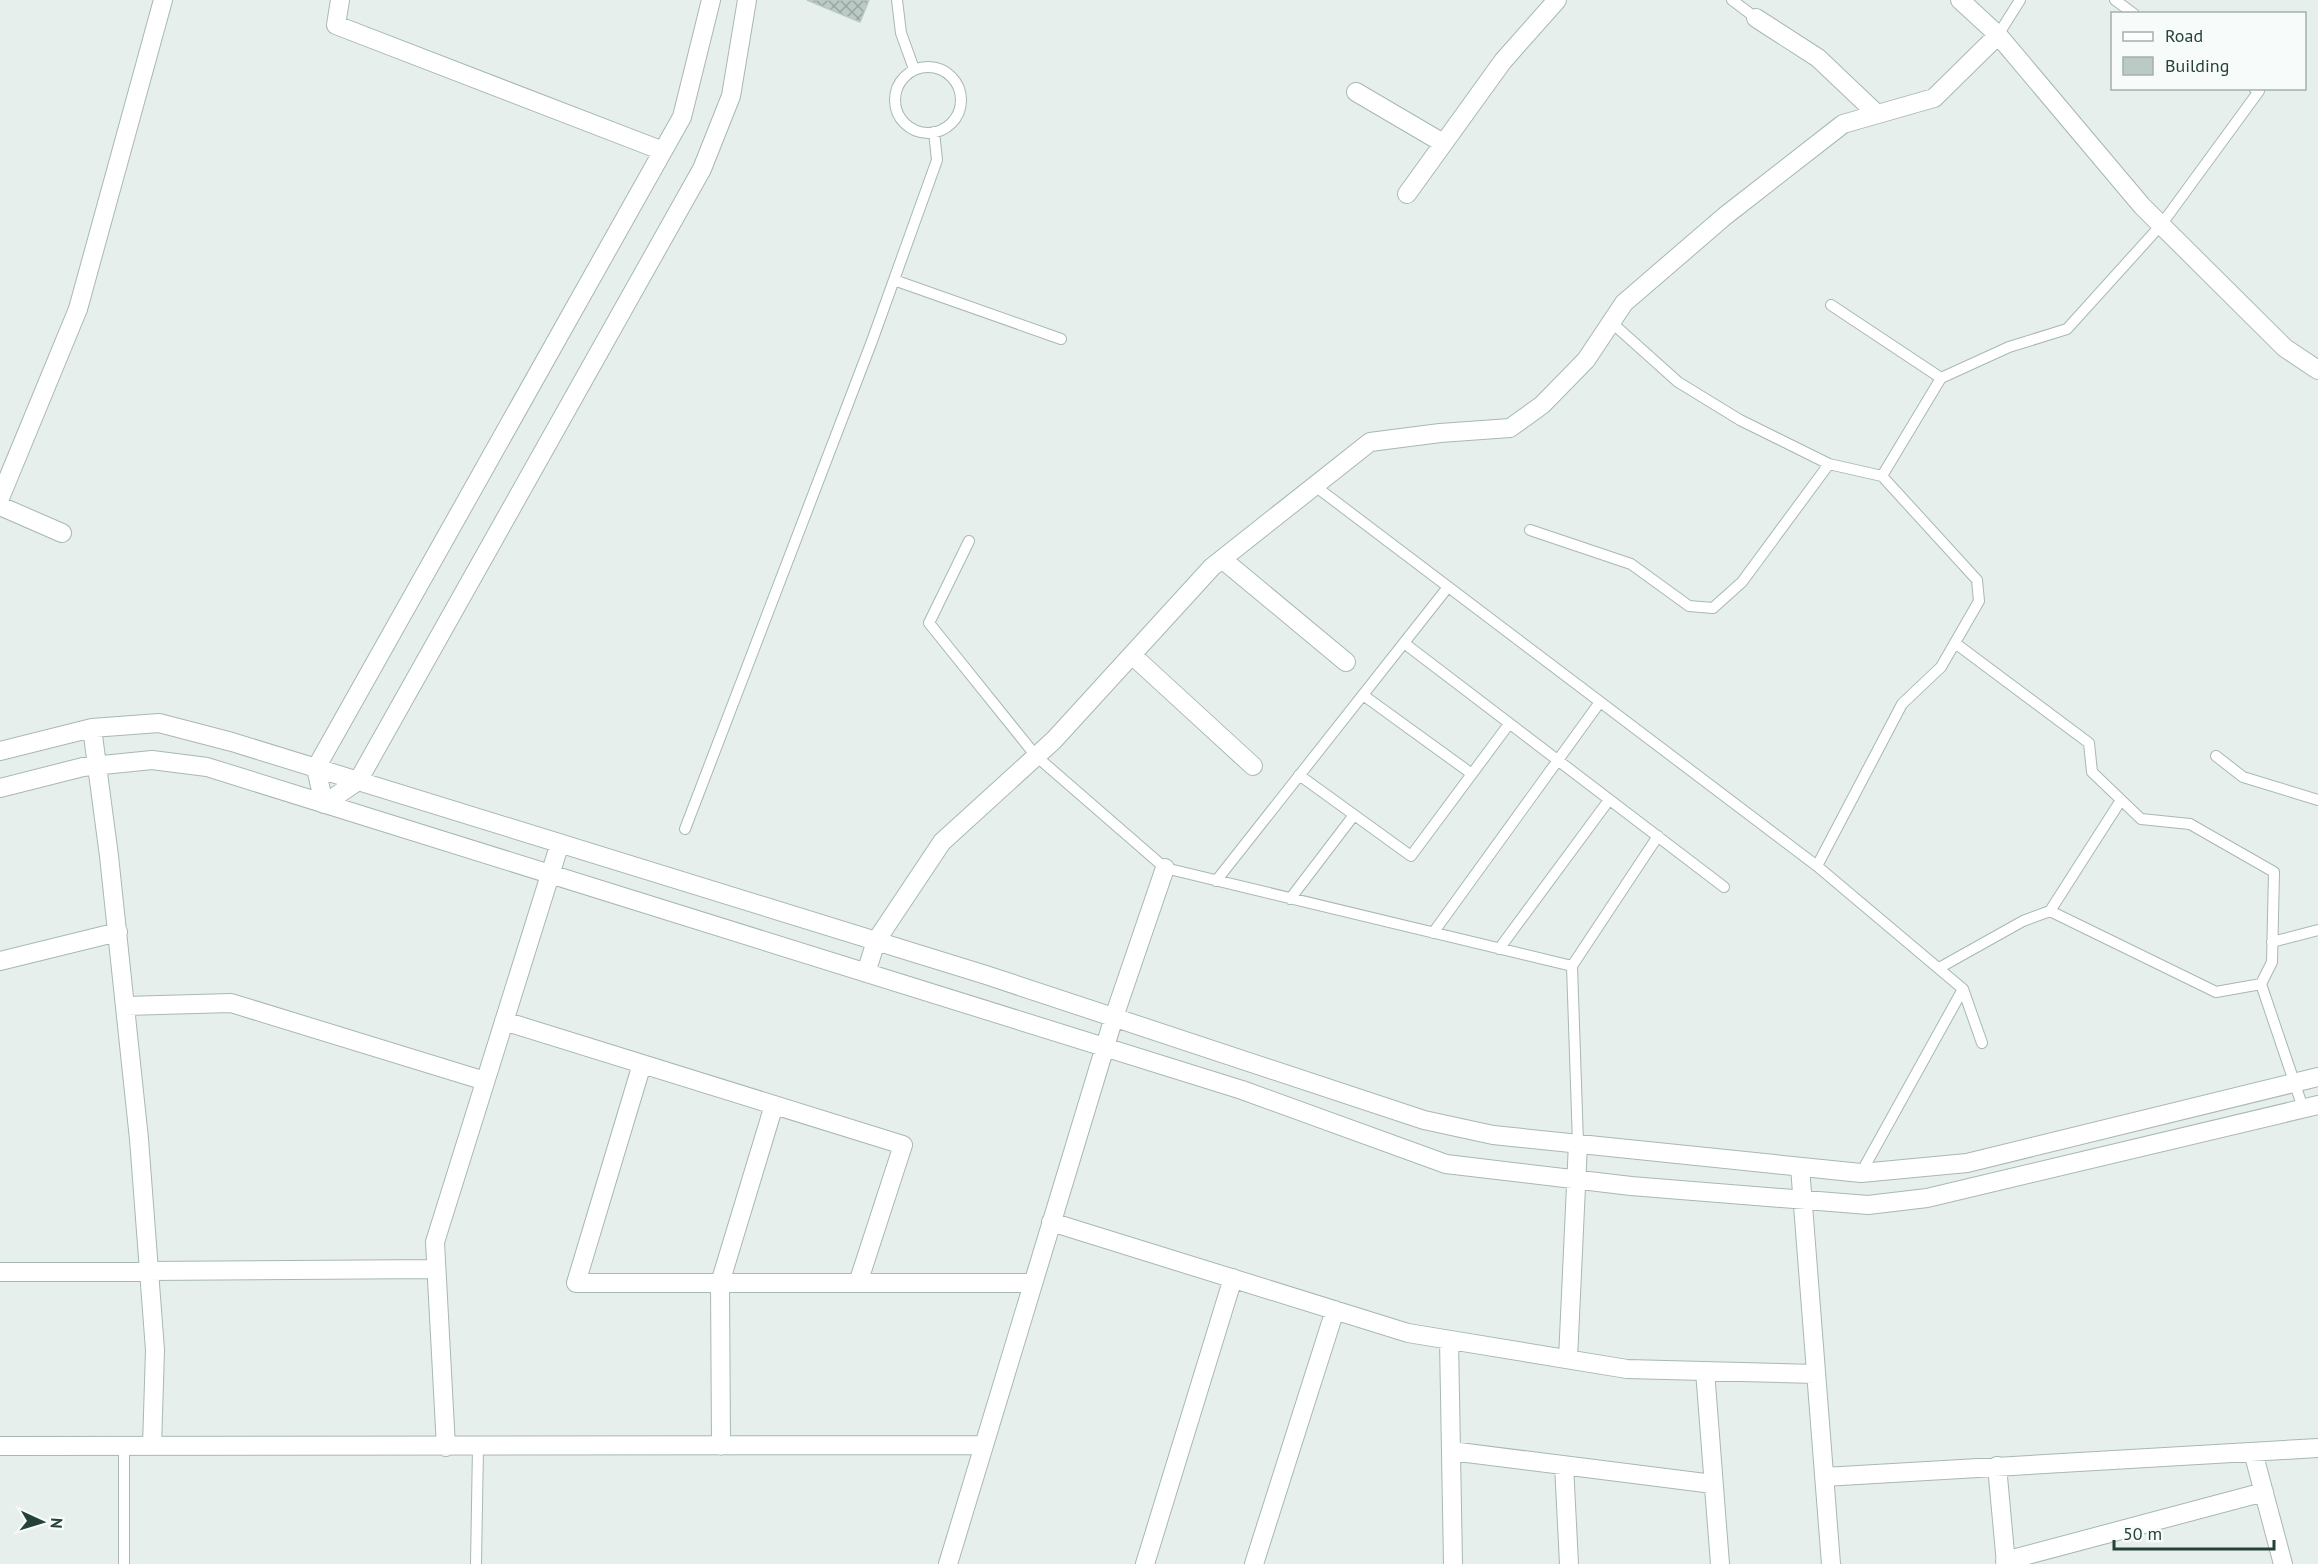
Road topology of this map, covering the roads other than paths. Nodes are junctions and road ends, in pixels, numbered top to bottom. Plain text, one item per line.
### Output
1 (162, 0) edge
2 (340, 0) edge
3 (711, 0) edge
4 (747, 0) edge
5 (897, 0) edge
6 (1557, 0) edge
7 (1732, 0) edge
8 (1960, 0) edge
9 (2020, 0) edge
10 (2115, 0) edge
11 (2131, 12) edge
12 (1756, 18) joint
13 (1998, 35) junction
14 (914, 69) junction
15 (2257, 90) edge
16 (1356, 92) dead end
17 (1877, 114) junction
18 (934, 132) junction
19 (1443, 143) junction
20 (663, 151) junction
21 (1407, 194) dead end
22 (2161, 225) junction
23 (894, 280) junction
24 (1831, 305) dead end
25 (1611, 322) junction
26 (1061, 339) dead end
27 (2318, 370) edge
28 (1941, 378) junction
29 (1829, 464) junction
30 (1882, 476) junction
31 (1315, 486) junction
32 (0, 498) edge
33 (0, 506) edge
34 (1530, 530) dead end
35 (62, 533) dead end
36 (969, 541) dead end
37 (1222, 559) junction
38 (1449, 587) junction
39 (1404, 643) junction
40 (1955, 643) junction
41 (1132, 655) junction
42 (1346, 662) dead end
43 (1363, 695) junction
44 (1600, 702) junction
45 (1509, 724) junction
46 (92, 728) junction
47 (0, 751) edge
48 (1036, 756) junction
49 (2216, 756) dead end
50 (1559, 761) junction
51 (97, 766) junction
52 (1253, 766) dead end
53 (316, 768) junction
54 (1472, 774) junction
55 (1299, 775) junction
56 (358, 780) junction
57 (0, 788) edge
58 (1609, 800) junction
59 (2121, 800) junction
60 (2318, 800) edge
61 (324, 804) junction
62 (1354, 814) junction
63 (685, 829) dead end
64 (1658, 836) junction
65 (560, 843) junction
66 (1817, 866) junction
67 (1165, 868) junction
68 (550, 874) junction
69 (1216, 880) junction
70 (1724, 887) dead end
71 (1290, 899) junction
72 (2050, 911) junction
73 (2318, 930) edge
74 (118, 932) junction
75 (1433, 933) junction
76 (876, 941) junction
77 (2272, 942) junction
78 (1498, 949) junction
79 (0, 961) edge
80 (1572, 966) junction
81 (1939, 968) junction
82 (866, 973) junction
83 (2261, 984) junction
84 (1963, 989) junction
85 (125, 1006) junction
86 (1114, 1017) junction
87 (504, 1022) junction
88 (1982, 1043) dead end
89 (1104, 1047) junction
90 (642, 1064) junction
91 (2318, 1077) edge
92 (485, 1081) junction
93 (2295, 1082) junction
94 (774, 1105) junction
95 (2311, 1107) edge
96 (1578, 1143) junction
97 (1800, 1167) junction
98 (1861, 1173) junction
99 (1576, 1179) junction
100 (1803, 1200) junction
101 (1051, 1222) junction
102 (436, 1269) junction
103 (149, 1270) junction
104 (0, 1272) edge
105 (1233, 1278) junction
106 (720, 1283) junction
107 (858, 1283) junction
108 (1033, 1283) junction
109 (1335, 1310) junction
110 (1449, 1340) junction
111 (1568, 1359) junction
112 (1705, 1371) junction
113 (1816, 1374) junction
114 (984, 1445) junction
115 (0, 1446) edge
116 (124, 1446) junction
117 (152, 1446) junction
118 (721, 1446) junction
119 (446, 1447) junction
120 (478, 1447) junction
121 (2318, 1448) edge
122 (1451, 1451) junction
123 (2253, 1452) junction
124 (1564, 1465) junction
125 (1997, 1467) junction
126 (1824, 1477) junction
127 (1713, 1484) junction
128 (2264, 1492) junction
129 (2006, 1562) edge
130 (124, 1564) edge
131 (476, 1564) edge
132 (948, 1564) edge
133 (1145, 1564) edge
134 (1254, 1564) edge
135 (1453, 1564) edge
136 (1569, 1564) edge
137 (1720, 1564) edge
138 (1831, 1564) edge
139 (2283, 1564) edge

1 - 32 street
2 - 20 street
3 - 20 street
4 - 56 street
5 - 14 lane
6 - 19 street
7 - 12 lane
8 - 13 street
9 - 13 lane
10 - 11 lane
12 - 17 street
13 - 17 street
13 - 22 street
14 - 18 lane
14 - 18 lane
15 - 22 lane
16 - 19 street
17 - 25 street
18 - 23 lane
19 - 21 street
20 - 53 street
22 - 27 street
22 - 28 lane
23 - 26 lane
23 - 63 lane
24 - 28 lane
25 - 29 lane
25 - 31 street
28 - 30 lane
29 - 30 lane
29 - 34 lane
30 - 40 lane
31 - 37 street
31 - 38 lane
33 - 35 street
36 - 48 lane
37 - 41 street
37 - 42 street
38 - 39 lane
38 - 44 lane
39 - 43 lane
39 - 45 lane
40 - 59 lane
40 - 66 lane
41 - 48 street
41 - 52 street
43 - 54 lane
43 - 55 lane
44 - 50 lane
44 - 66 lane
45 - 50 lane
45 - 54 lane
46 - 47 street
46 - 51 street
46 - 53 street
48 - 67 lane
48 - 76 street
49 - 60 lane
50 - 58 lane
50 - 75 lane
51 - 57 street
51 - 61 street
51 - 74 street
53 - 56 street
53 - 61 street
54 - 62 lane
55 - 62 lane
55 - 69 lane
56 - 61 street
56 - 65 street
58 - 64 lane
58 - 78 lane
59 - 72 lane
59 - 77 lane
61 - 68 street
62 - 71 lane
64 - 70 lane
64 - 80 lane
65 - 68 street
65 - 76 street
66 - 81 lane
67 - 69 lane
67 - 86 street
68 - 82 street
68 - 87 street
69 - 71 lane
71 - 75 lane
72 - 81 lane
72 - 83 lane
73 - 77 lane
74 - 79 street
74 - 85 street
75 - 78 lane
76 - 82 street
76 - 86 street
77 - 83 lane
78 - 80 lane
80 - 96 lane
81 - 84 lane
82 - 89 street
83 - 93 lane
84 - 88 lane
84 - 98 lane
85 - 92 street
85 - 103 street
86 - 89 street
86 - 96 street
87 - 90 street
87 - 92 street
89 - 99 street
89 - 101 street
90 - 94 street
90 - 106 street
91 - 93 street
92 - 102 street
93 - 95 lane
93 - 98 street
94 - 106 street
94 - 107 street
95 - 100 street
96 - 97 street
96 - 99 street
97 - 98 street
97 - 100 street
99 - 100 street
99 - 111 street
100 - 113 street
101 - 105 street
101 - 108 street
102 - 103 street
102 - 119 street
103 - 104 street
103 - 117 street
105 - 109 street
105 - 133 street
106 - 107 street
106 - 118 street
107 - 108 street
108 - 114 street
109 - 110 street
109 - 134 street
110 - 111 street
110 - 122 street
111 - 112 street
112 - 113 street
112 - 127 street
113 - 126 street
114 - 118 street
114 - 132 street
115 - 116 street
116 - 117 street
116 - 130 lane
117 - 119 street
118 - 120 street
119 - 120 street
120 - 131 lane
121 - 123 street
122 - 124 street
122 - 135 street
123 - 125 street
123 - 128 street
124 - 127 street
124 - 136 street
125 - 126 street
125 - 129 street
126 - 138 street
127 - 137 street
128 - 129 street
128 - 139 street

